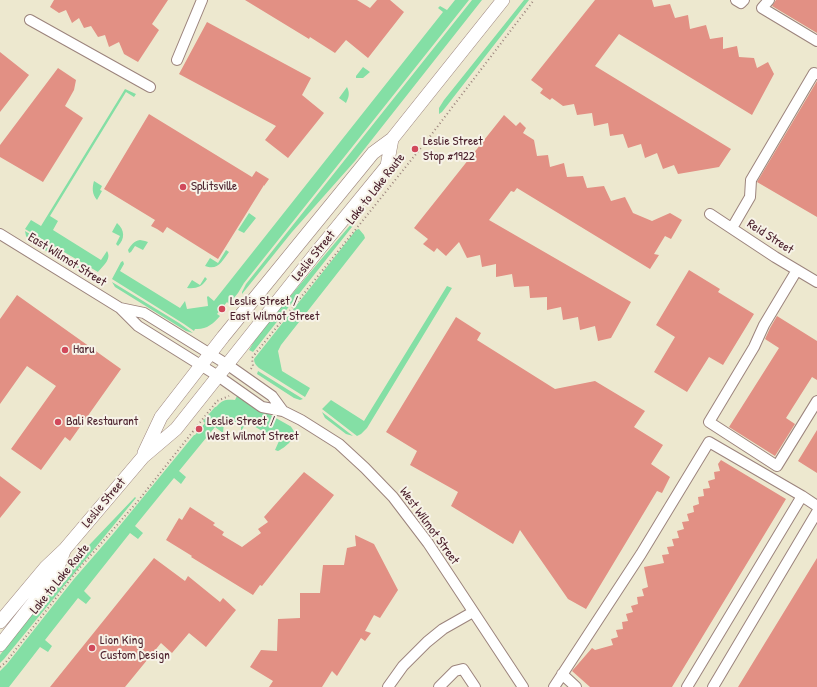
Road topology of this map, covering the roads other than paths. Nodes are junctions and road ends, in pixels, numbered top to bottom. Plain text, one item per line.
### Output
1 (202, 0) edge
2 (503, 0) edge
3 (736, 0) edge
4 (744, 0) edge
5 (768, 0) edge
6 (30, 20) dead end
7 (817, 42) edge
8 (178, 60) dead end
9 (817, 74) edge
10 (150, 87) dead end
11 (392, 139) junction
12 (710, 214) dead end
13 (732, 228) junction
14 (2, 239) edge
15 (797, 270) junction
16 (817, 282) edge
17 (120, 308) junction
18 (210, 354) junction
19 (228, 365) junction
20 (201, 366) junction
21 (218, 376) junction
22 (817, 401) edge
23 (283, 411) junction
24 (143, 457) junction
25 (802, 496) junction
26 (817, 506) edge
27 (817, 512) edge
28 (65, 549) junction
29 (473, 612) junction
30 (0, 622) edge
31 (0, 644) edge
32 (562, 674) junction
33 (388, 687) edge
34 (439, 687) edge
35 (476, 687) edge
36 (523, 687) edge
37 (554, 687) edge
38 (576, 687) edge
39 (687, 687) edge
40 (713, 687) edge

1 - 8 street
2 - 11 main road, Leslie Street
3 - 4 street
5 - 7 street
6 - 10 street
9 - 13 street
11 - 18 main road, Leslie Street
11 - 19 main road, Leslie Street
12 - 13 street, Reid Street
13 - 15 street, Reid Street
14 - 17 street, East Wilmot Street
15 - 16 street, Reid Street
15 - 22 street
17 - 18 street, East Wilmot Street
17 - 20 street, East Wilmot Street
18 - 19 street, East Wilmot Street
18 - 20 main road, Leslie Street
19 - 21 main road, Leslie Street
19 - 23 street, West Wilmot Street
20 - 21 street, East Wilmot Street
20 - 24 main road, Leslie Street
21 - 23 street, West Wilmot Street
21 - 24 main road, Leslie Street
23 - 29 street, West Wilmot Street
24 - 28 main road, Leslie Street
25 - 26 street
25 - 32 street
25 - 39 street
27 - 40 street
28 - 30 main road, Leslie Street
28 - 31 main road, Leslie Street
29 - 33 street
29 - 36 street, West Wilmot Street
32 - 37 street
32 - 38 street
34 - 35 street

